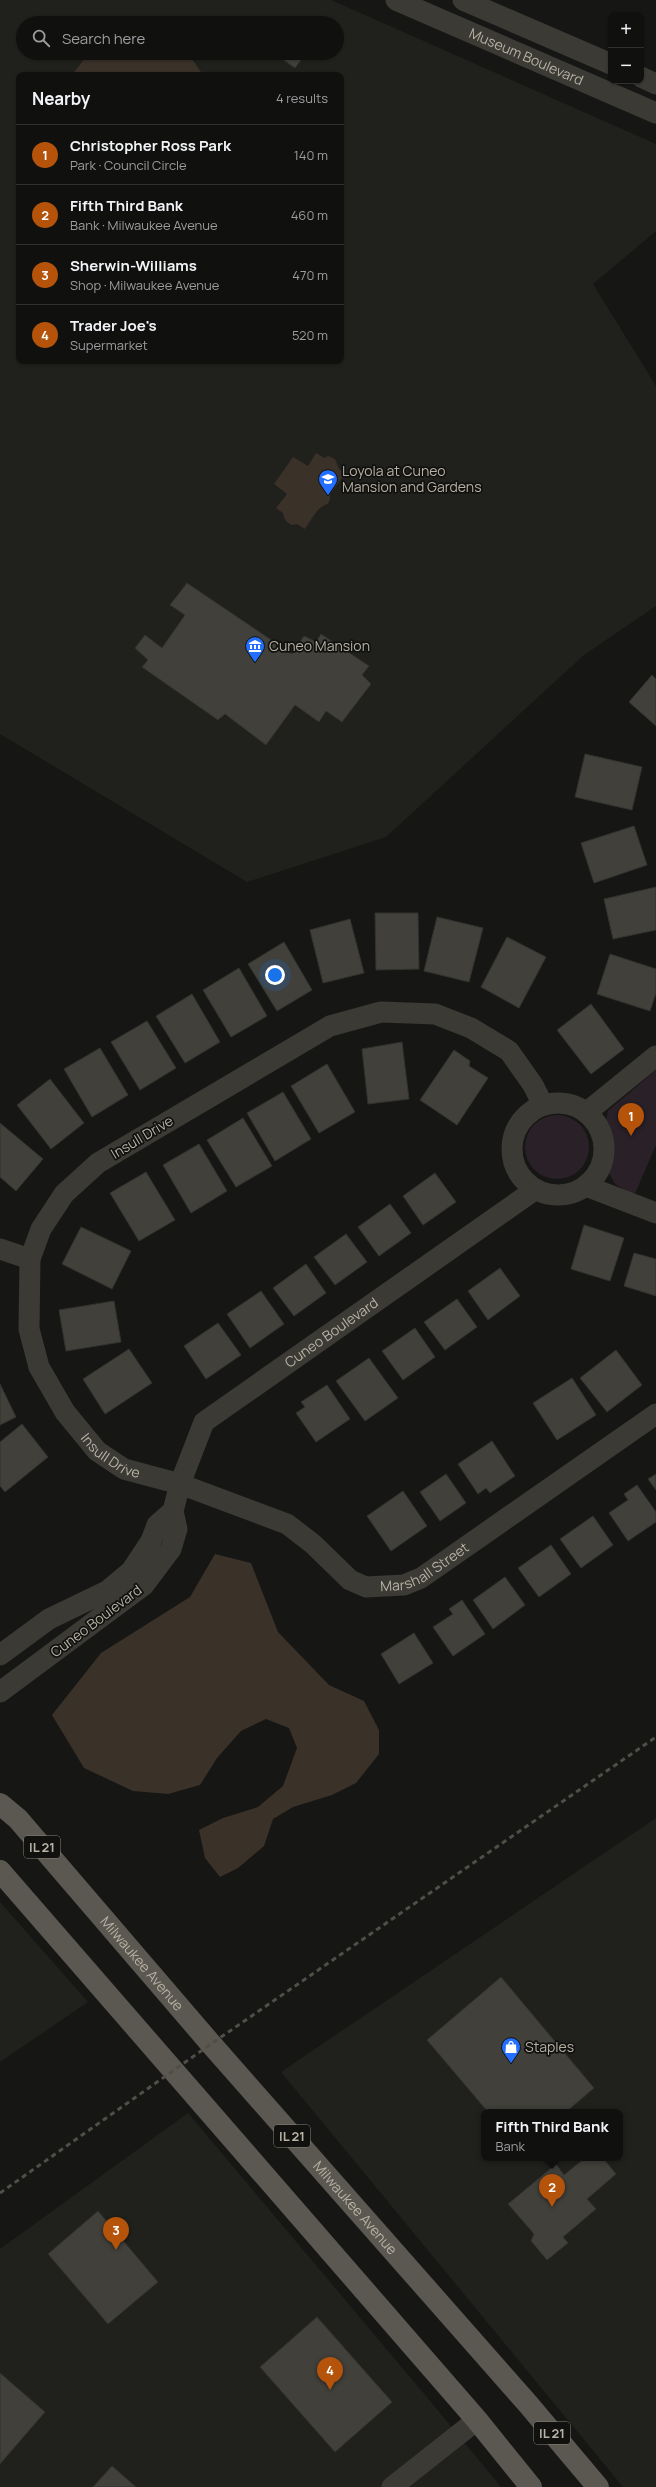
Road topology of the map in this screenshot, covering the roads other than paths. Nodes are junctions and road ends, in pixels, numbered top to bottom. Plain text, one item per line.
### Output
1 (396, 0) edge
2 (463, 0) edge
3 (608, 63) edge
4 (644, 79) edge
5 (656, 84) edge
6 (656, 113) edge
7 (656, 1056) edge
8 (543, 1106) junction
9 (587, 1112) junction
10 (586, 1186) junction
11 (536, 1189) junction
12 (656, 1213) edge
13 (0, 1249) edge
14 (30, 1259) junction
15 (656, 1414) edge
16 (180, 1484) junction
17 (173, 1512) junction
18 (82, 1603) junction
19 (96, 1622) junction
20 (0, 1655) edge
21 (0, 1692) edge
22 (0, 1804) edge
23 (0, 1871) edge
24 (477, 2420) junction
25 (392, 2487) edge
26 (531, 2487) edge
27 (598, 2487) edge

1 - 6 street, Museum Boulevard
2 - 3 street, Museum Boulevard
4 - 5 street
7 - 9 street
8 - 9 street
8 - 11 street
8 - 14 street, Insull Drive
9 - 10 street
10 - 11 street
10 - 12 street
11 - 16 street, Cuneo Boulevard
13 - 14 street
14 - 16 street, Insull Drive
15 - 16 street, Marshall Street
16 - 17 street, Cuneo Boulevard
17 - 18 street, Cuneo Boulevard
17 - 19 street, Cuneo Boulevard
18 - 19 street
18 - 20 street, Cuneo Boulevard
19 - 21 street, Cuneo Boulevard
22 - 27 main road, Milwaukee Avenue / IL 21
23 - 24 main road
24 - 25 street
24 - 26 main road

